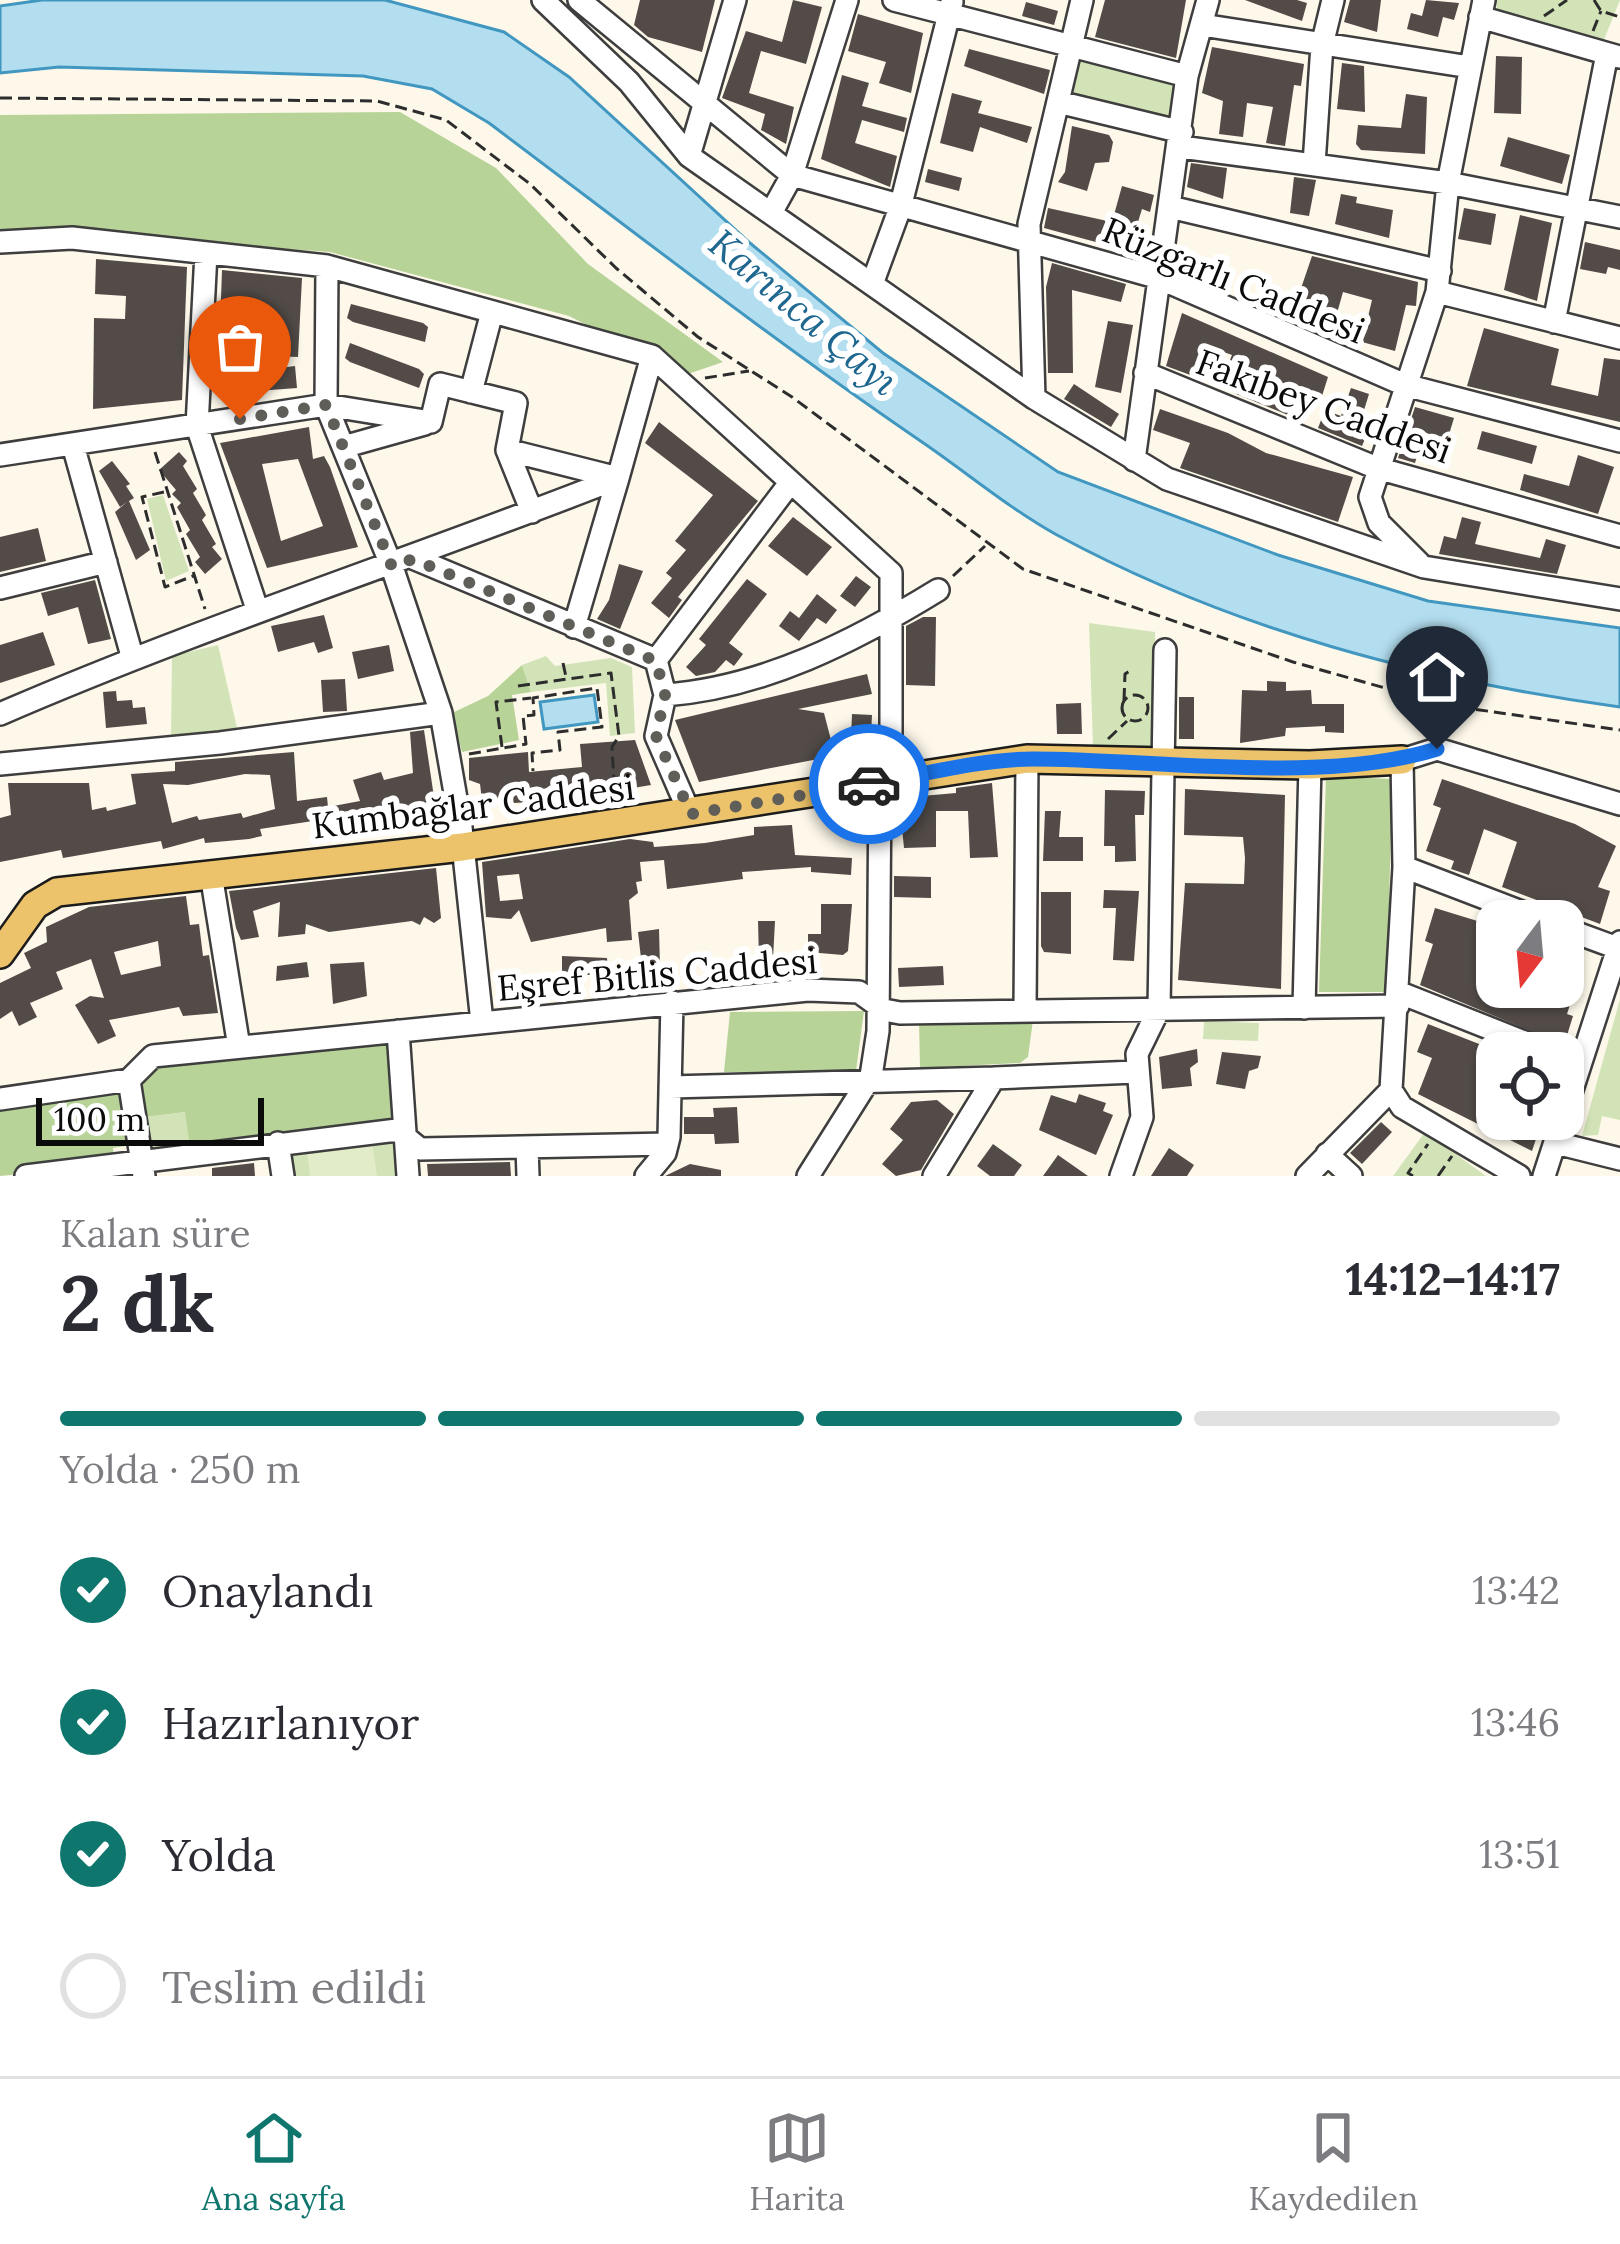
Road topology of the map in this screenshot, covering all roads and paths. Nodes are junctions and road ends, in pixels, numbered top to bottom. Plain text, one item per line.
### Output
1 (544, 0) edge
2 (579, 0) edge
3 (735, 0) edge
4 (847, 0) edge
5 (894, 0) edge
6 (1082, 0) edge
7 (1208, 0) edge
8 (1334, 0) edge
9 (1567, 0) edge
10 (1594, 0) edge
11 (1557, 4) edge
12 (950, 7) edge
13 (1482, 8) edge
14 (1601, 11) junction
15 (1620, 17) edge
16 (1558, 20) dead end
17 (1202, 25) junction
18 (1576, 26) dead end
19 (1523, 29) junction
20 (1322, 45) junction
21 (1072, 46) junction
22 (1614, 56) edge
23 (1470, 67) junction
24 (1187, 76) junction
25 (0, 98) edge
26 (1058, 102) junction
27 (705, 105) junction
28 (1182, 140) junction
29 (689, 156) junction
30 (1314, 164) junction
31 (792, 175) junction
32 (1448, 183) junction
33 (1573, 206) junction
34 (1170, 207) junction
35 (900, 208) junction
36 (771, 213) junction
37 (1620, 218) edge
38 (1031, 240) junction
39 (0, 242) edge
40 (206, 253) junction
41 (327, 266) junction
42 (1160, 278) junction
43 (1438, 281) junction
44 (872, 284) junction
45 (492, 312) junction
46 (1554, 322) junction
47 (1620, 338) edge
48 (652, 356) junction
49 (751, 370) junction
50 (1145, 373) junction
51 (681, 382) junction
52 (1405, 385) junction
53 (471, 392) junction
54 (1034, 398) junction
55 (326, 405) junction
56 (431, 422) junction
57 (197, 426) junction
58 (1620, 441) edge
59 (74, 445) junction
60 (343, 447) junction
61 (507, 450) junction
62 (155, 452) dead end
63 (0, 455) edge
64 (1134, 460) junction
65 (1377, 468) junction
66 (618, 478) junction
67 (790, 482) junction
68 (166, 491) junction
69 (532, 512) junction
70 (1620, 536) edge
71 (987, 545) junction
72 (106, 562) junction
73 (403, 563) junction
74 (1424, 567) junction
75 (194, 575) junction
76 (0, 588) edge
77 (938, 590) joint
78 (1620, 599) edge
79 (257, 609) junction
80 (207, 617) dead end
81 (892, 618) junction
82 (574, 627) junction
83 (1165, 650) dead end
84 (132, 656) junction
85 (656, 661) junction
86 (563, 663) dead end
87 (1133, 669) dead end
88 (566, 679) junction
89 (544, 682) junction
90 (518, 686) dead end
91 (665, 695) junction
92 (548, 696) junction
93 (533, 698) junction
94 (1124, 702) junction
95 (0, 713) edge
96 (441, 713) junction
97 (1620, 730) edge
98 (502, 748) junction
99 (469, 754) dead end
100 (1028, 759) junction
101 (1402, 760) junction
102 (1166, 763) junction
103 (0, 764) edge
104 (1310, 765) junction
105 (532, 771) dead end
106 (885, 782) junction
107 (1620, 804) edge
108 (691, 814) junction
109 (618, 824) junction
110 (462, 847) junction
111 (1404, 867) junction
112 (211, 874) junction
113 (1490, 900) edge
114 (1584, 935) edge
115 (1619, 946) edge
116 (0, 955) edge
117 (1398, 999) junction
118 (673, 1002) junction
119 (878, 1005) junction
120 (1304, 1007) junction
121 (1159, 1010) junction
122 (1025, 1011) junction
123 (482, 1022) junction
124 (398, 1031) junction
125 (1492, 1032) edge
126 (1584, 1034) edge
127 (239, 1047) junction
128 (1135, 1072) junction
129 (994, 1078) junction
130 (129, 1080) junction
131 (867, 1084) junction
132 (670, 1088) junction
133 (1391, 1090) junction
134 (0, 1099) edge
135 (404, 1132) junction
136 (1557, 1140) edge
137 (278, 1143) junction
138 (1556, 1143) junction
139 (667, 1144) junction
140 (527, 1147) junction
141 (1327, 1154) junction
142 (1620, 1159) edge
143 (143, 1168) edge
144 (819, 1172) edge
145 (1409, 1175) edge
146 (26, 1176) edge
147 (283, 1176) edge
148 (408, 1176) edge
149 (529, 1176) edge
150 (646, 1176) edge
151 (934, 1176) edge
152 (1121, 1176) edge
153 (1307, 1176) edge
154 (1351, 1176) edge
155 (1438, 1176) edge
156 (1519, 1176) edge
157 (1544, 1176) edge

1 - 29 street
2 - 27 street, Rüzgarlı Caddesi
3 - 27 street
4 - 31 street
5 - 12 street
6 - 21 street
7 - 17 street
8 - 20 street
9 - 11 path
10 - 14 path
11 - 16 path
11 - 19 path
12 - 21 street
12 - 35 street
13 - 19 street
13 - 23 street
14 - 15 path
14 - 18 path
17 - 20 street
17 - 24 street
19 - 22 street
20 - 23 street
20 - 30 street
21 - 24 street
21 - 26 street
22 - 33 street
23 - 32 street
24 - 28 street
25 - 49 path
26 - 28 street
26 - 38 street
27 - 29 street
27 - 31 street, Rüzgarlı Caddesi
28 - 30 street
28 - 34 street
29 - 36 street
30 - 32 street
31 - 35 street, Rüzgarlı Caddesi
31 - 36 street
32 - 33 street
32 - 43 street
33 - 37 street
33 - 46 street
34 - 42 street
34 - 43 street
35 - 38 street, Rüzgarlı Caddesi
35 - 44 street
36 - 44 street
38 - 42 street, Rüzgarlı Caddesi
38 - 54 street
39 - 40 street
40 - 41 street
40 - 57 street
41 - 45 street
41 - 55 street
42 - 50 street
42 - 52 street, Rüzgarlı Caddesi
43 - 46 street
43 - 52 street
44 - 54 street
45 - 48 street
45 - 53 street
46 - 47 street
48 - 51 street
48 - 66 street
49 - 51 path
49 - 71 path
50 - 64 street
50 - 65 street, Fakıbey Caddesi
51 - 67 street
52 - 58 street, Rüzgarlı Caddesi
52 - 65 street
53 - 56 street
53 - 61 street
54 - 64 street
55 - 56 street
55 - 57 street
55 - 60 street
56 - 60 street
57 - 59 street
57 - 79 street
59 - 63 street
59 - 72 street
60 - 73 street
61 - 66 street
61 - 69 street
62 - 68 path
64 - 74 street
65 - 70 street, Fakıbey Caddesi
65 - 74 street
66 - 69 street
66 - 82 street
67 - 81 street
67 - 85 street
68 - 75 path
68 - 75 path
69 - 73 street
71 - 77 path
71 - 97 path
72 - 76 street
72 - 84 street
73 - 79 street
73 - 82 street
73 - 96 street
74 - 78 street
75 - 80 path
77 - 81 street
79 - 84 street
81 - 91 street
81 - 106 street
82 - 85 street
83 - 102 street
84 - 95 street
85 - 91 street
86 - 88 path
87 - 94 path
88 - 89 path
88 - 109 path
89 - 90 path
89 - 92 path
91 - 108 street
92 - 93 path
92 - 105 path
93 - 98 path
93 - 98 path
94 - 94 path
96 - 103 street
96 - 110 street
98 - 99 path
100 - 102 main road, Kumbağlar Caddesi
100 - 106 main road, Kumbağlar Caddesi
100 - 122 street
101 - 104 main road, Kumbağlar Caddesi
101 - 107 street, Kumbağlar Caddesi
101 - 111 street
102 - 104 main road, Kumbağlar Caddesi
102 - 121 street
104 - 120 street
106 - 108 main road, Kumbağlar Caddesi
106 - 119 street
108 - 109 main road, Kumbağlar Caddesi
109 - 110 main road, Kumbağlar Caddesi
110 - 112 main road, Kumbağlar Caddesi
110 - 123 street
111 - 113 street
111 - 117 street
112 - 116 main road, Kumbağlar Caddesi
112 - 127 street
114 - 115 street
115 - 126 street
117 - 120 street, Eşref Bitlis Caddesi
117 - 125 street
117 - 133 street
118 - 119 street, Eşref Bitlis Caddesi
118 - 123 street, Eşref Bitlis Caddesi
118 - 132 street
119 - 122 street, Eşref Bitlis Caddesi
119 - 131 street
120 - 121 street, Eşref Bitlis Caddesi
121 - 122 street, Eşref Bitlis Caddesi
121 - 128 street
123 - 124 street, Eşref Bitlis Caddesi
124 - 127 street, Eşref Bitlis Caddesi
124 - 135 street
127 - 130 street, Eşref Bitlis Caddesi
128 - 129 street
128 - 152 street
129 - 131 street
129 - 151 street
130 - 134 street, Eşref Bitlis Caddesi
130 - 143 street
131 - 132 street
131 - 144 street
132 - 139 street
133 - 141 street
133 - 156 street
135 - 137 street
135 - 140 street
135 - 148 street
136 - 138 street
137 - 143 street
137 - 147 street
138 - 142 street
138 - 157 street
139 - 140 street
139 - 150 street
140 - 149 street
141 - 153 street
141 - 154 street
143 - 146 street
145 - 155 path

